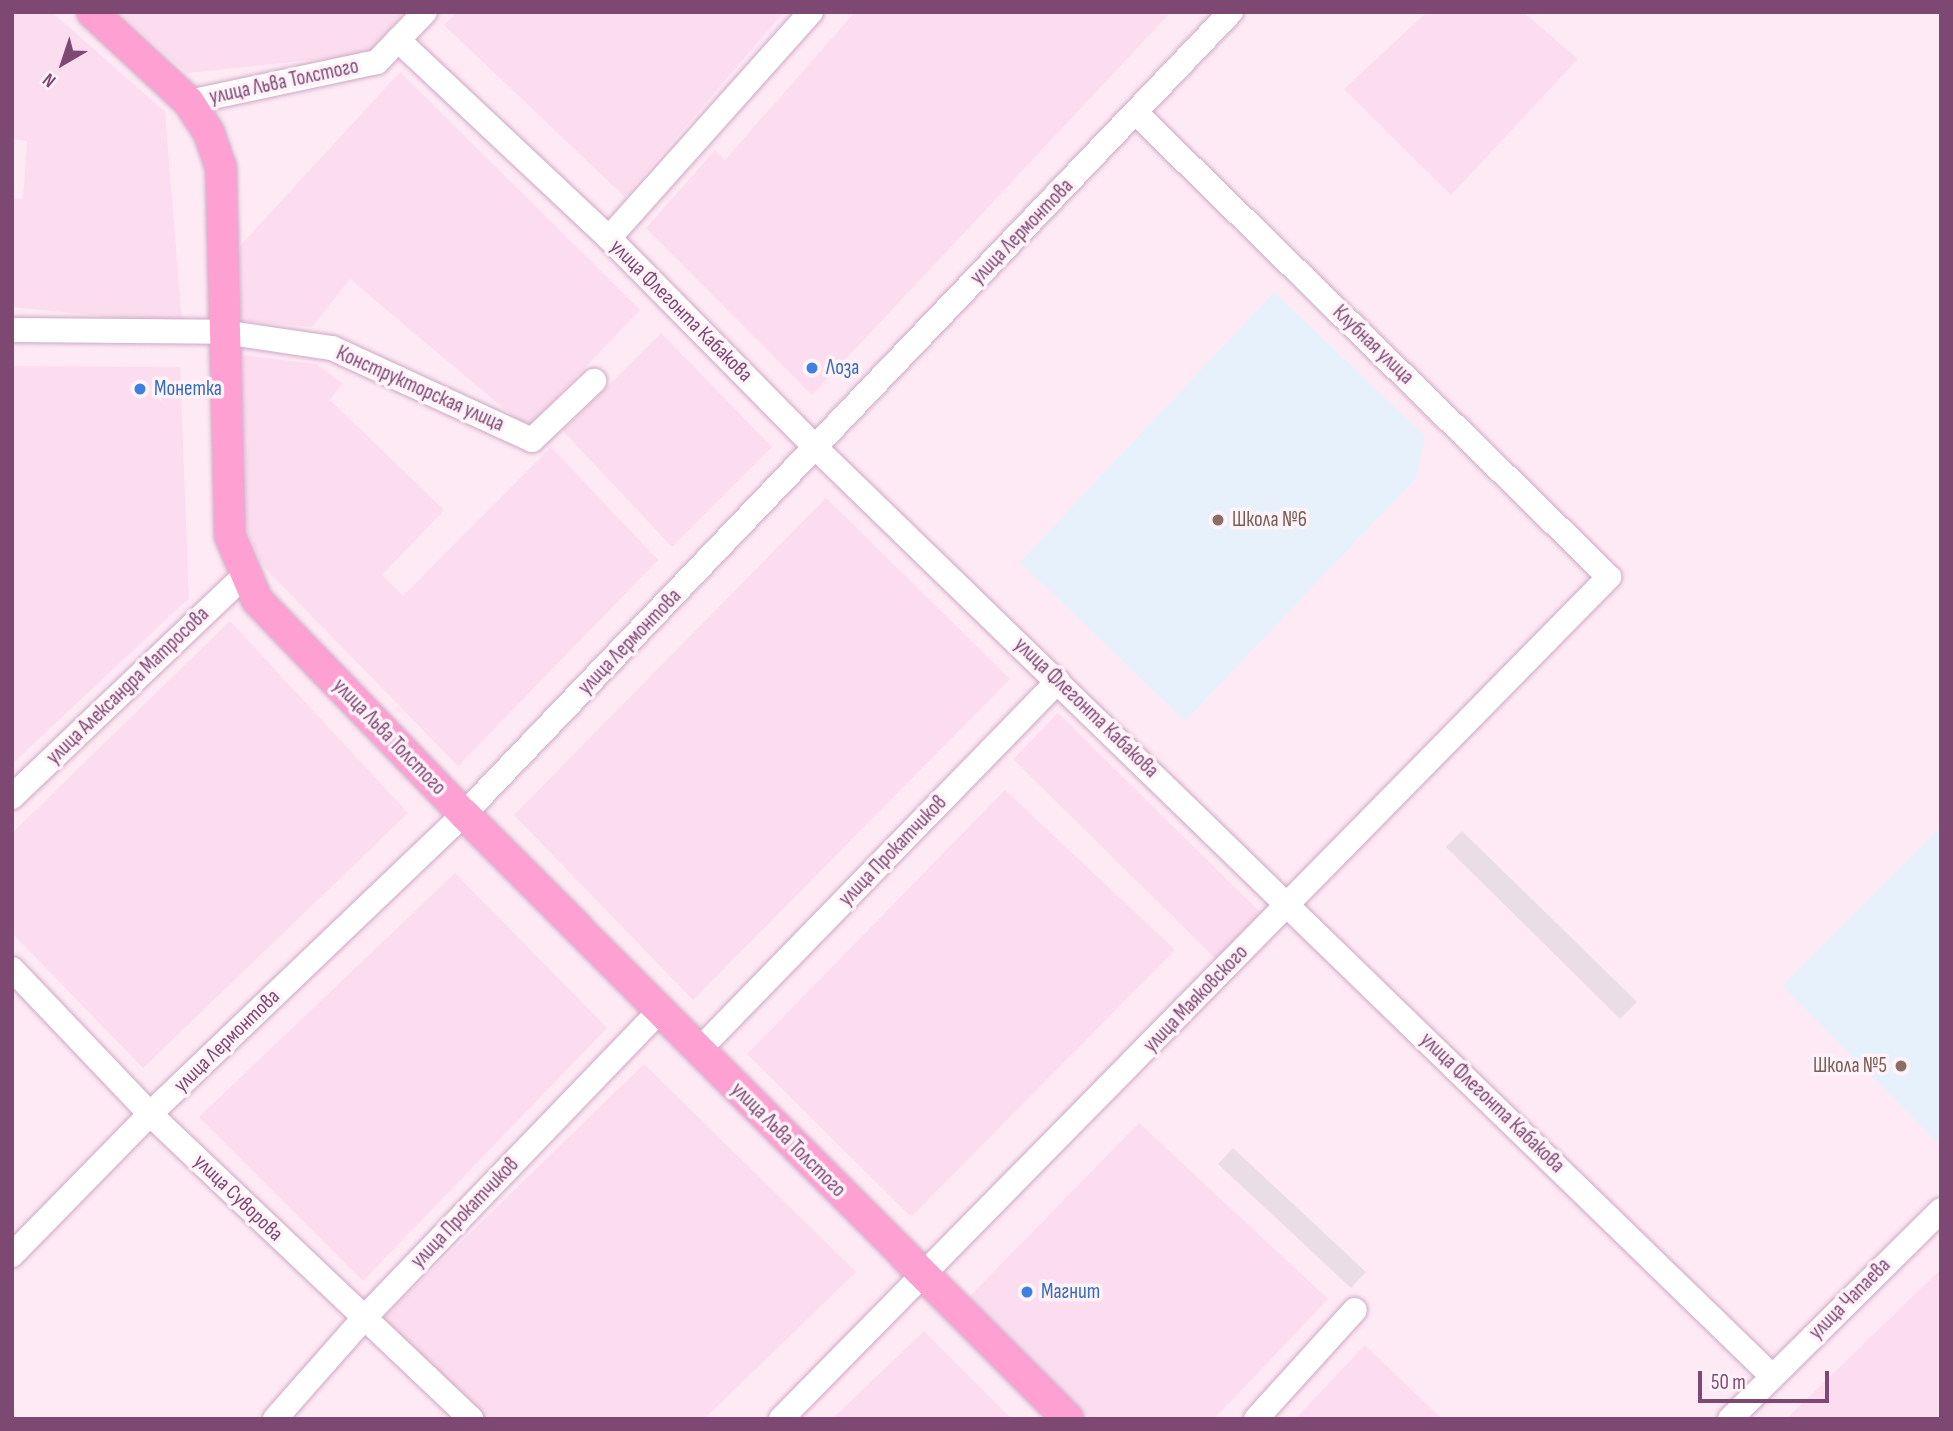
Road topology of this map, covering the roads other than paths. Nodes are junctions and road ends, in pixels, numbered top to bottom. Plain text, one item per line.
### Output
1 (92, 12) edge
2 (425, 12) edge
3 (811, 12) edge
4 (1231, 12) edge
5 (398, 40) junction
6 (189, 103) junction
7 (1136, 113) junction
8 (609, 238) junction
9 (12, 330) edge
10 (223, 332) junction
11 (594, 381) dead end
12 (816, 448) junction
13 (245, 575) junction
14 (1609, 577) joint
15 (1058, 681) junction
16 (12, 797) edge
17 (464, 814) junction
18 (1289, 905) junction
19 (12, 969) edge
20 (659, 1011) junction
21 (698, 1051) junction
22 (150, 1115) junction
23 (1941, 1210) edge
24 (12, 1255) edge
25 (925, 1276) junction
26 (1355, 1310) dead end
27 (364, 1318) junction
28 (1772, 1377) junction
29 (275, 1419) edge
30 (471, 1419) edge
31 (780, 1419) edge
32 (1068, 1419) edge
33 (1256, 1419) edge
34 (1730, 1419) edge

1 - 6 main road
2 - 5 street, улица Льва Толстого
3 - 8 street
4 - 7 street, улица Лермонтова
5 - 6 street, улица Льва Толстого
5 - 8 street, улица Флегонта Кабакова
6 - 10 main road, улица Льва Толстого
7 - 12 street, улица Лермонтова
7 - 14 street, Клубная улица
8 - 12 street, улица Флегонта Кабакова
9 - 10 street, Конструкторская улица
10 - 11 street, Конструкторская улица
10 - 13 main road, улица Льва Толстого
12 - 15 street, улица Флегонта Кабакова
12 - 17 street, улица Лермонтова
13 - 16 street, улица Александра Матросова
13 - 17 main road, улица Льва Толстого
14 - 18 street, улица Маяковского
15 - 18 street, улица Флегонта Кабакова
15 - 21 street, улица Прокатчиков
17 - 20 main road, улица Льва Толстого
17 - 22 street, улица Лермонтова
18 - 25 street, улица Маяковского
18 - 28 street, улица Флегонта Кабакова
19 - 22 street, улица Суворова
20 - 21 main road, улица Льва Толстого
20 - 27 street, улица Прокатчиков
21 - 25 main road, улица Льва Толстого
22 - 24 street, улица Лермонтова
22 - 27 street, улица Суворова
23 - 28 street, улица Чапаева
25 - 31 street, улица Маяковского
25 - 32 main road, улица Льва Толстого
26 - 33 street
27 - 29 street, улица Прокатчиков
27 - 30 street, улица Суворова
28 - 34 street, улица Чапаева

